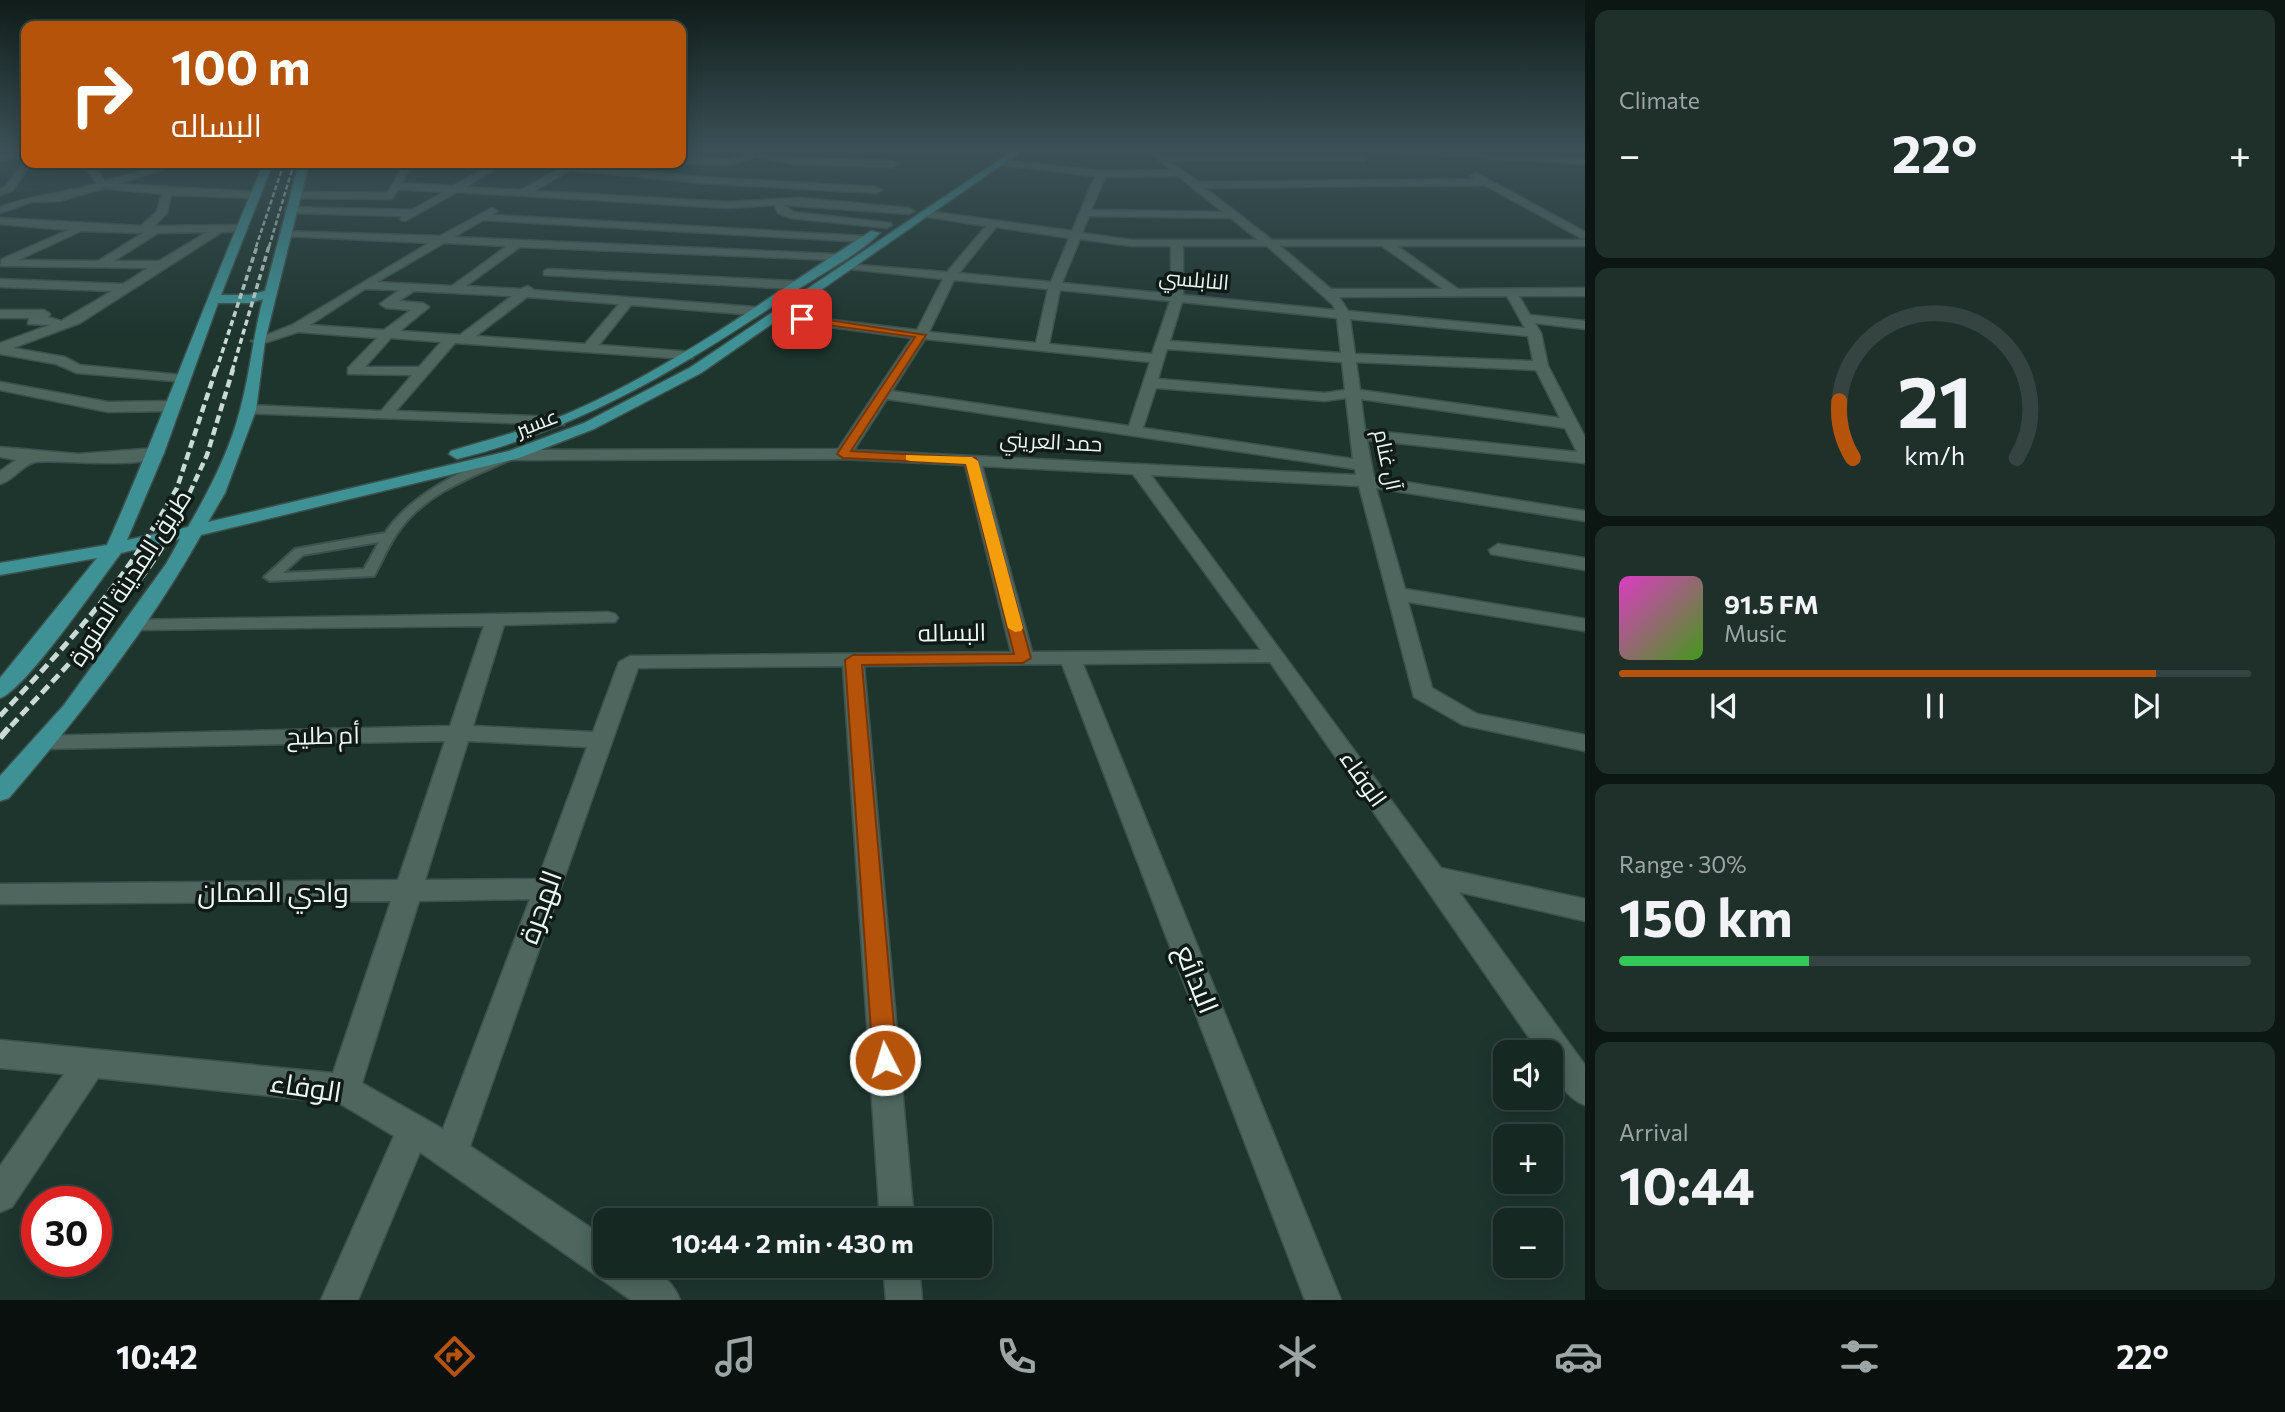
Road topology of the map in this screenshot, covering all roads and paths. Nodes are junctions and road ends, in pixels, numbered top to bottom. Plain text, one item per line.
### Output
1 (163, 211) edge
2 (250, 211) edge
3 (291, 211) edge
4 (361, 211) edge
5 (418, 211) edge
6 (493, 211) edge
7 (782, 211) edge
8 (909, 211) edge
9 (930, 211) edge
10 (1228, 211) edge
11 (1539, 211) edge
12 (1085, 213) joint
13 (926, 214) junction
14 (791, 215) junction
15 (1234, 215) junction
16 (482, 217) junction
17 (1, 219) edge
18 (994, 223) junction
19 (887, 225) junction
20 (220, 228) junction
21 (243, 228) junction
22 (78, 229) junction
23 (157, 229) junction
24 (143, 230) junction
25 (285, 233) junction
26 (750, 233) junction
27 (1076, 235) junction
28 (1585, 236) edge
29 (443, 239) junction
30 (865, 239) junction
31 (518, 243) junction
32 (1585, 243) edge
33 (1177, 244) junction
34 (1386, 244) junction
35 (1272, 245) junction
36 (580, 246) junction
37 (835, 257) junction
38 (1, 264) edge
39 (100, 264) junction
40 (667, 264) junction
41 (164, 265) junction
42 (850, 266) junction
43 (548, 273) junction
44 (950, 276) junction
45 (0, 284) edge
46 (33, 285) junction
47 (363, 285) junction
48 (794, 285) junction
49 (1055, 286) junction
50 (412, 287) junction
51 (127, 288) junction
52 (455, 289) junction
53 (1510, 291) junction
54 (1455, 292) junction
55 (1585, 292) edge
56 (271, 293) junction
57 (526, 293) junction
58 (1330, 293) junction
59 (1177, 298) junction
60 (215, 299) junction
61 (628, 301) junction
62 (755, 311) junction
63 (0, 313) edge
64 (1343, 314) junction
65 (778, 316) junction
66 (1525, 318) junction
67 (75, 320) junction
68 (1585, 324) edge
69 (297, 328) junction
70 (389, 333) junction
71 (1534, 333) junction
72 (921, 335) junction
73 (458, 339) junction
74 (258, 341) junction
75 (1042, 347) junction
76 (589, 348) junction
77 (0, 349) edge
78 (1160, 352) junction
79 (688, 355) junction
80 (1349, 358) junction
81 (1541, 366) junction
82 (423, 371) junction
83 (181, 379) junction
84 (1150, 383) junction
85 (0, 386) edge
86 (1353, 393) junction
87 (883, 394) junction
88 (172, 406) junction
89 (248, 410) junction
90 (384, 416) junction
91 (559, 422) junction
92 (1570, 424) junction
93 (1134, 433) junction
94 (1358, 434) junction
95 (0, 452) edge
96 (1585, 452) edge
97 (156, 453) junction
98 (843, 454) junction
99 (513, 455) junction
100 (29, 458) junction
101 (1585, 458) edge
102 (972, 461) junction
103 (1138, 469) junction
104 (1364, 473) junction
105 (0, 479) edge
106 (1585, 516) edge
107 (198, 524) junction
108 (385, 537) junction
109 (116, 542) junction
110 (1498, 550) dead end
111 (0, 557) edge
112 (1585, 564) edge
113 (0, 569) edge
114 (1397, 594) junction
115 (608, 618) dead end
116 (496, 620) junction
117 (133, 624) junction
118 (1585, 625) edge
119 (1276, 656) junction
120 (1023, 658) junction
121 (1070, 658) junction
122 (853, 660) junction
123 (629, 662) joint
124 (0, 691) edge
125 (460, 733) junction
126 (601, 740) junction
127 (45, 741) junction
128 (1585, 743) edge
129 (0, 792) edge
130 (1431, 876) junction
131 (547, 889) junction
132 (408, 891) junction
133 (0, 894) edge
134 (1585, 910) edge
135 (0, 1054) edge
136 (90, 1063) junction
137 (344, 1088) junction
138 (1585, 1091) edge
139 (413, 1130) junction
140 (452, 1152) junction
141 (0, 1195) edge
142 (896, 1208) edge
143 (593, 1251) edge
144 (631, 1278) edge
145 (902, 1278) edge
146 (339, 1300) edge
147 (662, 1300) edge
148 (904, 1300) edge
149 (1323, 1300) edge

1 - 24 street
2 - 21 main road, طريق المدينة المنورة
3 - 25 main road, طريق المدينة المنورة
4 - 5 street
6 - 16 street
7 - 14 street
8 - 19 main road, عسير
9 - 13 main road, عسير
10 - 15 street, آل غنام
11 - 28 street
12 - 15 street
12 - 27 street
13 - 18 street
13 - 42 main road, عسير
14 - 19 street
14 - 26 street
15 - 35 street, آل غنام
16 - 26 street
16 - 29 street
17 - 22 street
18 - 27 street
18 - 44 street
19 - 30 main road, عسير
20 - 21 street
20 - 23 street
20 - 41 street
21 - 60 main road, طريق المدينة المنورة
22 - 24 street
22 - 38 street
23 - 24 street
23 - 39 street
25 - 29 street
25 - 56 main road, طريق المدينة المنورة
26 - 30 street
27 - 33 street
27 - 49 street
29 - 31 street
29 - 47 street
30 - 37 main road, عسير
31 - 36 street
31 - 52 street
32 - 34 street
33 - 35 street
33 - 59 street
34 - 35 street
34 - 54 street
35 - 58 street, آل غنام
36 - 40 street
36 - 43 street
37 - 40 street
37 - 48 main road, عسير
38 - 39 street
39 - 41 street
40 - 43 street
40 - 48 street
41 - 51 street
42 - 44 street, النابلسي
42 - 65 main road, عسير
43 - 57 street
44 - 49 street, النابلسي
44 - 72 street
45 - 46 street
46 - 51 street
46 - 63 street
47 - 50 street
47 - 69 street
48 - 62 main road, عسير
49 - 59 street, النابلسي
49 - 75 street
50 - 52 street
50 - 70 street
51 - 67 street
52 - 57 street
53 - 54 street
53 - 55 street
53 - 66 street
54 - 58 street
56 - 60 main road
56 - 74 main road, طريق المدينة المنورة
57 - 61 street
57 - 73 street
58 - 64 street, آل غنام
59 - 64 street, النابلسي
59 - 78 street
60 - 83 main road, طريق المدينة المنورة
61 - 62 street
61 - 76 street
62 - 79 main road, عسير
63 - 67 street
64 - 71 street, النابلسي
64 - 80 street, آل غنام
65 - 72 street
65 - 99 main road, عسير
66 - 68 street
66 - 71 street
67 - 77 street
69 - 70 street
69 - 74 street
70 - 73 street
70 - 82 street
71 - 81 street
72 - 75 street
72 - 87 street
73 - 76 street
73 - 82 street
74 - 89 main road, طريق المدينة المنورة
75 - 78 street
76 - 79 street
77 - 83 street
78 - 80 street
78 - 84 street
79 - 91 main road, عسير
80 - 81 street
80 - 86 street, آل غنام
81 - 92 street
82 - 90 street
83 - 88 main road, طريق المدينة المنورة
84 - 86 street
84 - 93 street
85 - 88 street
86 - 92 street
86 - 94 street, آل غنام
87 - 93 street
87 - 98 street
88 - 97 main road, طريق المدينة المنورة
89 - 90 street
89 - 107 main road, طريق المدينة المنورة
90 - 91 street
91 - 107 main road, عسير
92 - 96 street
93 - 104 street
94 - 101 street
94 - 104 street, آل غنام
95 - 100 street
97 - 100 street
97 - 109 main road, طريق المدينة المنورة
98 - 99 street, حمد العريني
98 - 102 street, حمد العريني
99 - 107 main road, عسير
99 - 108 lane
100 - 105 street
102 - 103 street, حمد العريني
102 - 120 street
103 - 104 street, حمد العريني
103 - 119 street, الوفاء
104 - 106 street, حمد العريني
104 - 114 street, آل غنام
107 - 109 main road, عسير
107 - 117 main road, طريق المدينة المنورة
108 - 108 lane
109 - 111 main road, عسير
109 - 113 main road, عسير
109 - 124 main road, طريق المدينة المنورة
110 - 112 street
114 - 118 street
114 - 128 street, آل غنام
115 - 116 street
116 - 117 street
116 - 125 street
117 - 127 main road, طريق المدينة المنورة
119 - 121 street, البساله
119 - 130 street, الوفاء
120 - 121 street, البساله
120 - 122 street, البساله
121 - 149 street, البدائع
122 - 123 street, البساله
122 - 142 street
123 - 126 street, الهجرة
125 - 126 street, أم طليح
125 - 127 street, أم طليح
125 - 132 street
126 - 131 street, الهجرة
127 - 129 main road, طريق المدينة المنورة
130 - 134 street
130 - 138 street, الوفاء
131 - 132 street, وادي الصمان
131 - 140 street, الهجرة
132 - 133 street, وادي الصمان
132 - 137 street
135 - 136 street, الوفاء
136 - 137 street, الوفاء
136 - 141 street
137 - 139 street, الوفاء
139 - 140 street, الوفاء
139 - 146 street
140 - 143 street, الوفاء
144 - 147 street
145 - 148 street

